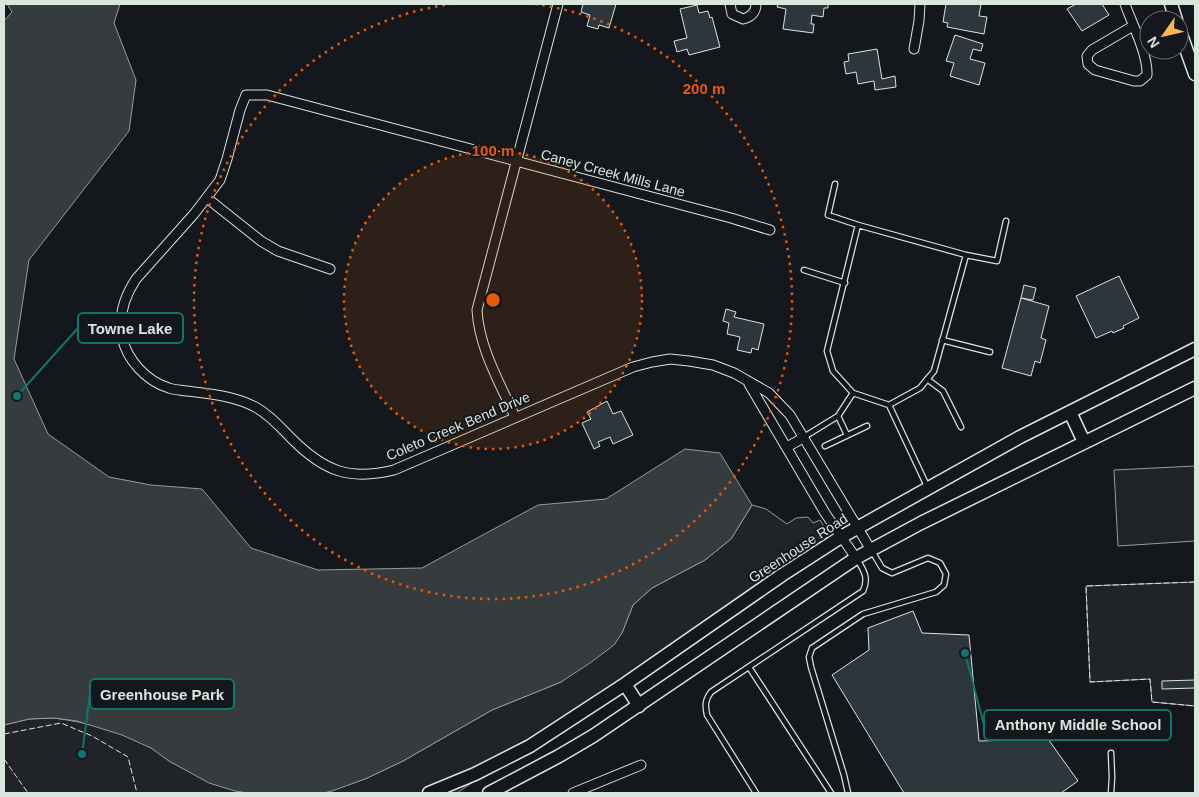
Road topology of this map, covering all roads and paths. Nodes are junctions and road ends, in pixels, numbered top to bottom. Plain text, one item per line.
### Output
1 (558, 4) edge
2 (730, 4) edge
3 (756, 4) edge
4 (920, 4) edge
5 (1125, 4) edge
6 (1133, 26) junction
7 (914, 49) dead end
8 (1189, 57) edge
9 (1195, 74) edge
10 (516, 161) junction
11 (835, 184) dead end
12 (207, 198) junction
13 (1006, 221) dead end
14 (858, 225) junction
15 (770, 230) dead end
16 (966, 255) junction
17 (330, 269) dead end
18 (804, 270) dead end
19 (845, 283) junction
20 (942, 340) junction
21 (1195, 349) edge
22 (990, 352) dead end
23 (927, 380) junction
24 (748, 383) junction
25 (1195, 388) edge
26 (853, 393) junction
27 (889, 405) junction
28 (1070, 412) junction
29 (838, 416) junction
30 (515, 417) junction
31 (867, 426) dead end
32 (961, 427) dead end
33 (847, 435) junction
34 (803, 438) junction
35 (1084, 442) junction
36 (825, 446) dead end
37 (787, 447) junction
38 (928, 488) junction
39 (858, 528) junction
40 (841, 537) junction
41 (871, 550) junction
42 (856, 558) junction
43 (748, 667) junction
44 (624, 684) junction
45 (639, 706) junction
46 (1111, 753) dead end
47 (641, 765) dead end
48 (429, 793) edge
49 (489, 793) edge
50 (573, 793) edge
51 (756, 793) edge
52 (831, 793) edge
53 (848, 793) edge
54 (1111, 793) edge

1 - 10 street
2 - 3 street
4 - 7 street
5 - 6 street
6 - 6 street
8 - 9 main road
10 - 12 street, Caney Creek Mills Lane
10 - 15 street, Caney Creek Mills Lane
10 - 30 street
11 - 14 lane
12 - 17 street
12 - 30 street, Coleto Creek Bend Drive
13 - 16 lane
14 - 16 lane
14 - 19 lane
16 - 20 lane
18 - 19 lane
19 - 26 lane
20 - 22 lane
20 - 23 lane
21 - 28 main road, Greenhouse Road
23 - 27 lane
23 - 32 lane
24 - 30 street, Coleto Creek Bend Drive
24 - 34 street, Coleto Creek Bend Drive
24 - 37 street, Coleto Creek Bend Drive
25 - 35 main road
26 - 27 lane
26 - 29 lane
27 - 38 lane
28 - 35 main road
28 - 38 main road, Greenhouse Road
29 - 33 lane
29 - 34 lane
31 - 33 lane
33 - 36 lane
34 - 37 street
34 - 39 street, Coleto Creek Bend Drive
35 - 41 main road
37 - 40 street, Coleto Creek Bend Drive
38 - 39 main road, Greenhouse Road
39 - 40 main road, Greenhouse Road
39 - 41 street, Coleto Creek Bend Drive
40 - 42 street, Coleto Creek Bend Drive
40 - 44 main road, Greenhouse Road
41 - 42 main road
41 - 53 lane
42 - 43 lane
42 - 45 main road
43 - 51 lane
43 - 52 lane
44 - 45 main road
44 - 48 main road, Greenhouse Road
45 - 49 main road
46 - 54 lane
47 - 50 street

